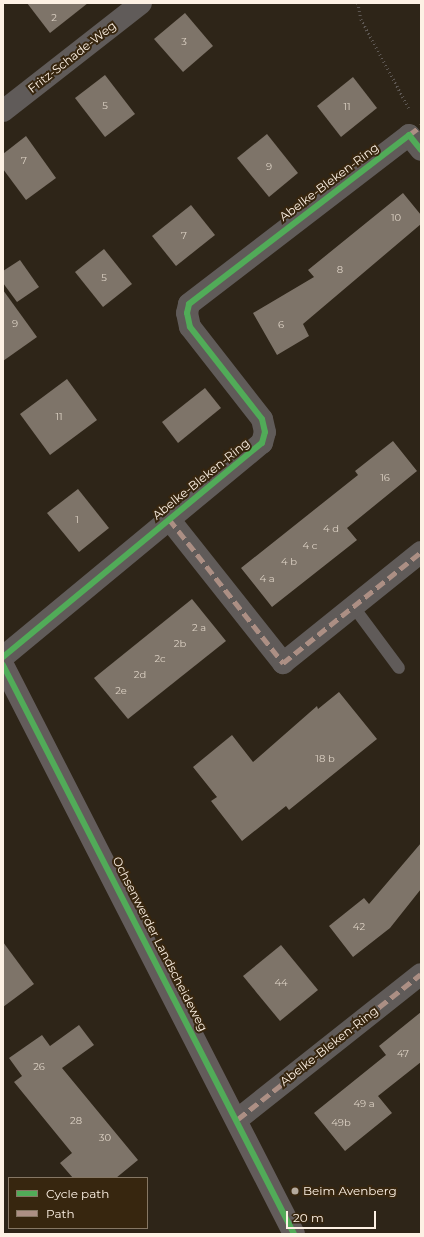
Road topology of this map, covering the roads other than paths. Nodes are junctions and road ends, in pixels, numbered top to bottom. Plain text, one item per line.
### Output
1 (130, 7) edge
2 (3, 111) edge
3 (418, 134) edge
4 (169, 519) junction
5 (421, 552) edge
6 (353, 606) junction
7 (3, 658) edge
8 (3, 665) edge
9 (399, 668) dead end
10 (421, 974) edge
11 (238, 1119) junction
12 (294, 1234) edge

1 - 2 street, Fritz-Schade-Weg
3 - 4 street, Abelke-Bleken-Ring
4 - 6 street, Abelke-Bleken-Ring
4 - 7 street, Abelke-Bleken-Ring
5 - 6 street, Abelke-Bleken-Ring
6 - 9 lane
8 - 11 street, Ochsenwerder Landscheideweg
10 - 11 street, Abelke-Bleken-Ring
11 - 12 street, Ochsenwerder Landscheideweg

